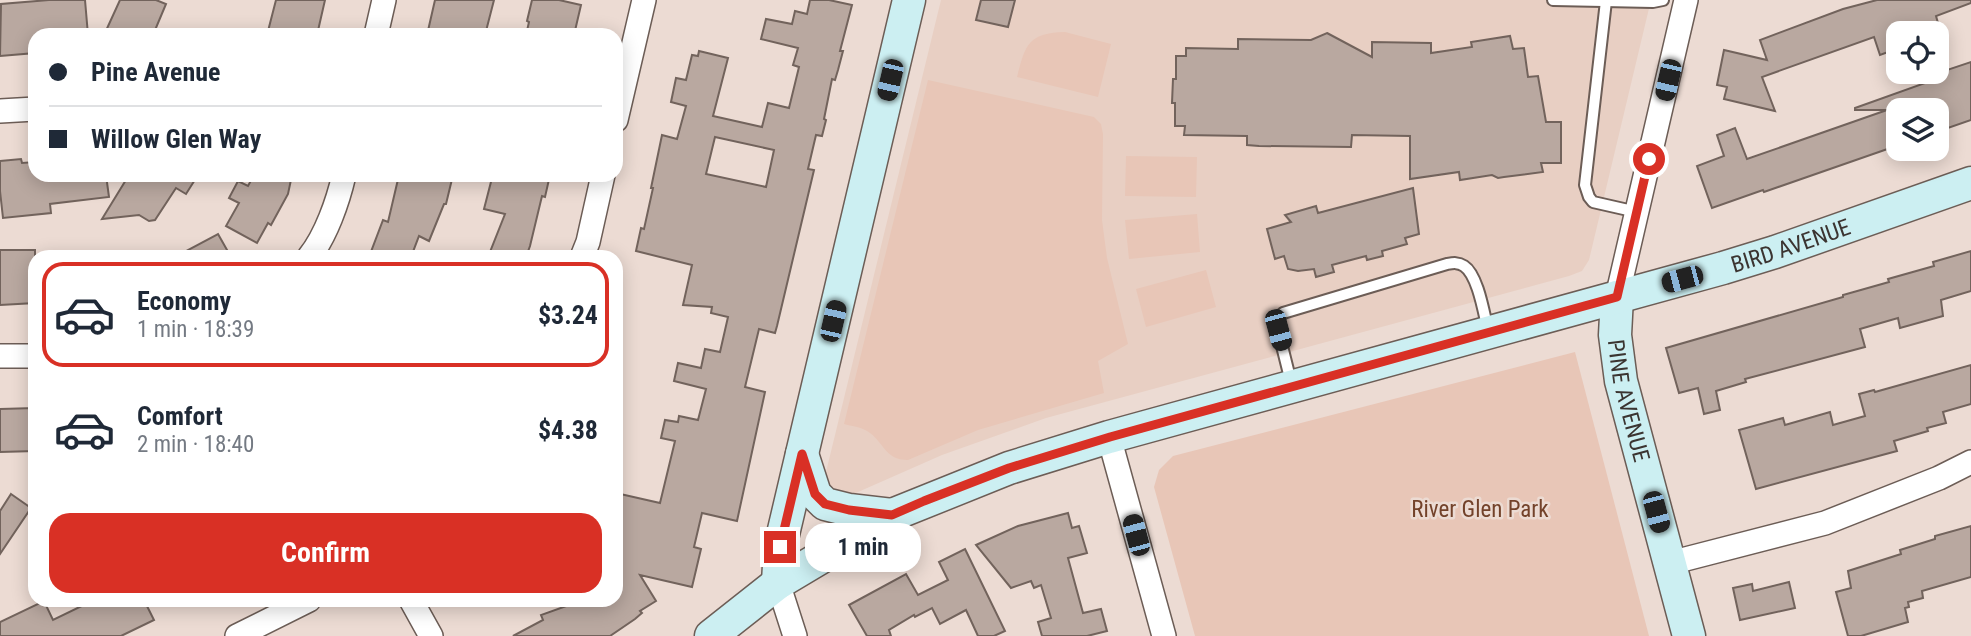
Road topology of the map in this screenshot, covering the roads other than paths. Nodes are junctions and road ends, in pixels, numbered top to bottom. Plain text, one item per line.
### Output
1 (384, 0) edge
2 (643, 0) edge
3 (909, 0) edge
4 (1553, 0) edge
5 (1662, 0) edge
6 (1686, 0) edge
7 (1606, 1) edge
8 (378, 28) edge
9 (623, 89) edge
10 (28, 109) edge
11 (0, 111) edge
12 (342, 182) edge
13 (601, 182) edge
14 (1971, 183) edge
15 (1637, 212) junction
16 (315, 250) edge
17 (585, 250) edge
18 (1617, 297) junction
19 (1489, 333) junction
20 (0, 356) edge
21 (28, 356) edge
22 (1292, 387) junction
23 (1110, 437) junction
24 (802, 454) junction
25 (1971, 462) edge
26 (892, 515) junction
27 (1670, 563) junction
28 (778, 583) junction
29 (295, 607) edge
30 (415, 607) edge
31 (237, 636) edge
32 (432, 636) edge
33 (711, 636) edge
34 (795, 636) edge
35 (1164, 636) edge
36 (1689, 636) edge

1 - 8 street
2 - 9 street
3 - 24 street
4 - 7 lane
5 - 7 lane
6 - 15 street, PINE AVENUE
7 - 15 lane
10 - 11 street
12 - 16 street
13 - 17 street
14 - 18 street, BIRD AVENUE
15 - 18 street, PINE AVENUE
18 - 19 street, BIRD AVENUE
18 - 27 street, PINE AVENUE
19 - 22 street, BIRD AVENUE
19 - 22 lane
20 - 21 street
22 - 23 street, BIRD AVENUE
23 - 26 street, BIRD AVENUE
23 - 35 street
24 - 26 street
24 - 28 street
25 - 27 street
26 - 28 street, BIRD AVENUE
27 - 36 street, PINE AVENUE
28 - 33 street, BIRD AVENUE
28 - 34 street
29 - 31 street
30 - 32 street

